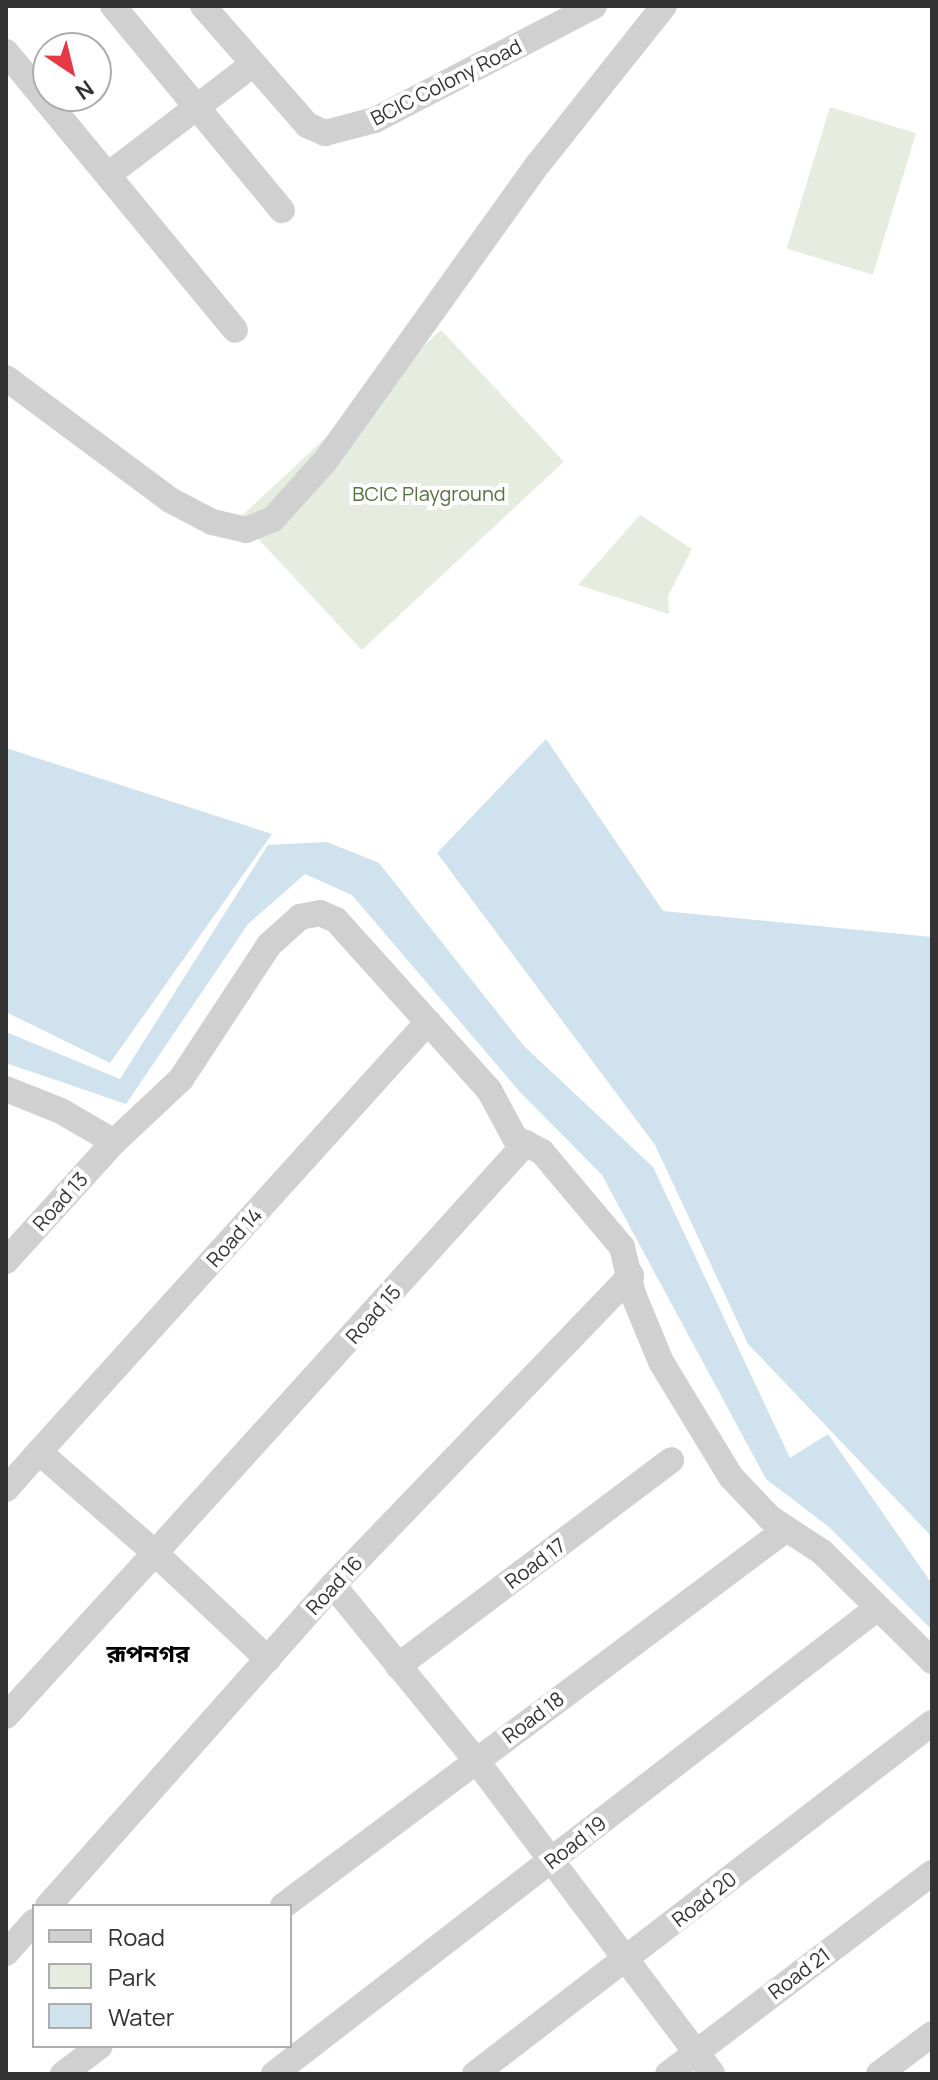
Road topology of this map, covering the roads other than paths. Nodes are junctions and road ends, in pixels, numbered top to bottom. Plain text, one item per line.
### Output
1 (113, 6) edge
2 (203, 6) edge
3 (594, 6) edge
4 (664, 6) edge
5 (6, 52) edge
6 (253, 64) junction
7 (15, 81) edge
8 (199, 108) junction
9 (108, 175) junction
10 (282, 210) dead end
11 (235, 330) dead end
12 (6, 378) edge
13 (428, 1022) junction
14 (6, 1089) edge
15 (114, 1142) junction
16 (526, 1143) junction
17 (6, 1261) edge
18 (631, 1275) junction
19 (39, 1452) junction
20 (671, 1460) dead end
21 (6, 1489) edge
22 (785, 1530) junction
23 (155, 1553) junction
24 (333, 1585) junction
25 (876, 1609) junction
26 (268, 1659) junction
27 (932, 1661) edge
28 (398, 1666) junction
29 (6, 1716) edge
30 (932, 1723) edge
31 (475, 1759) junction
32 (548, 1862) junction
33 (932, 1873) edge
34 (50, 1904) edge
35 (286, 1904) edge
36 (32, 1924) edge
37 (6, 1953) edge
38 (625, 1960) junction
39 (932, 2034) edge
40 (97, 2048) edge
41 (696, 2052) junction
42 (63, 2074) edge
43 (274, 2074) edge
44 (475, 2074) edge
45 (668, 2074) edge
46 (712, 2074) edge
47 (879, 2074) edge

1 - 8 street
2 - 6 street, BCIC Colony Road
3 - 6 street, BCIC Colony Road
4 - 12 street
5 - 7 street
6 - 8 street
7 - 9 street
8 - 9 street
8 - 10 street
9 - 11 street
13 - 15 street, Road 13
13 - 16 street, Road 13
13 - 19 street, Road 14
14 - 15 street
15 - 17 street, Road 13
16 - 18 street, Road 13
16 - 23 street, Road 15
18 - 22 street, Road 13
18 - 24 street, Road 16
19 - 21 street, Road 14
19 - 23 street
20 - 28 street, Road 17
22 - 25 street, Road 13
22 - 31 street, Road 18
23 - 26 street
23 - 29 street
24 - 26 street, Road 16
24 - 28 street
25 - 27 street, Road 13
25 - 32 street, Road 19
26 - 34 street, Road 16
28 - 31 street
30 - 38 street, Road 20
31 - 32 street
31 - 35 street, Road 18
32 - 38 street
32 - 43 street, Road 19
33 - 41 street, Road 21
36 - 37 street
38 - 41 street
38 - 44 street, Road 20
39 - 47 street
40 - 42 street
41 - 45 street, Road 21
41 - 46 street

